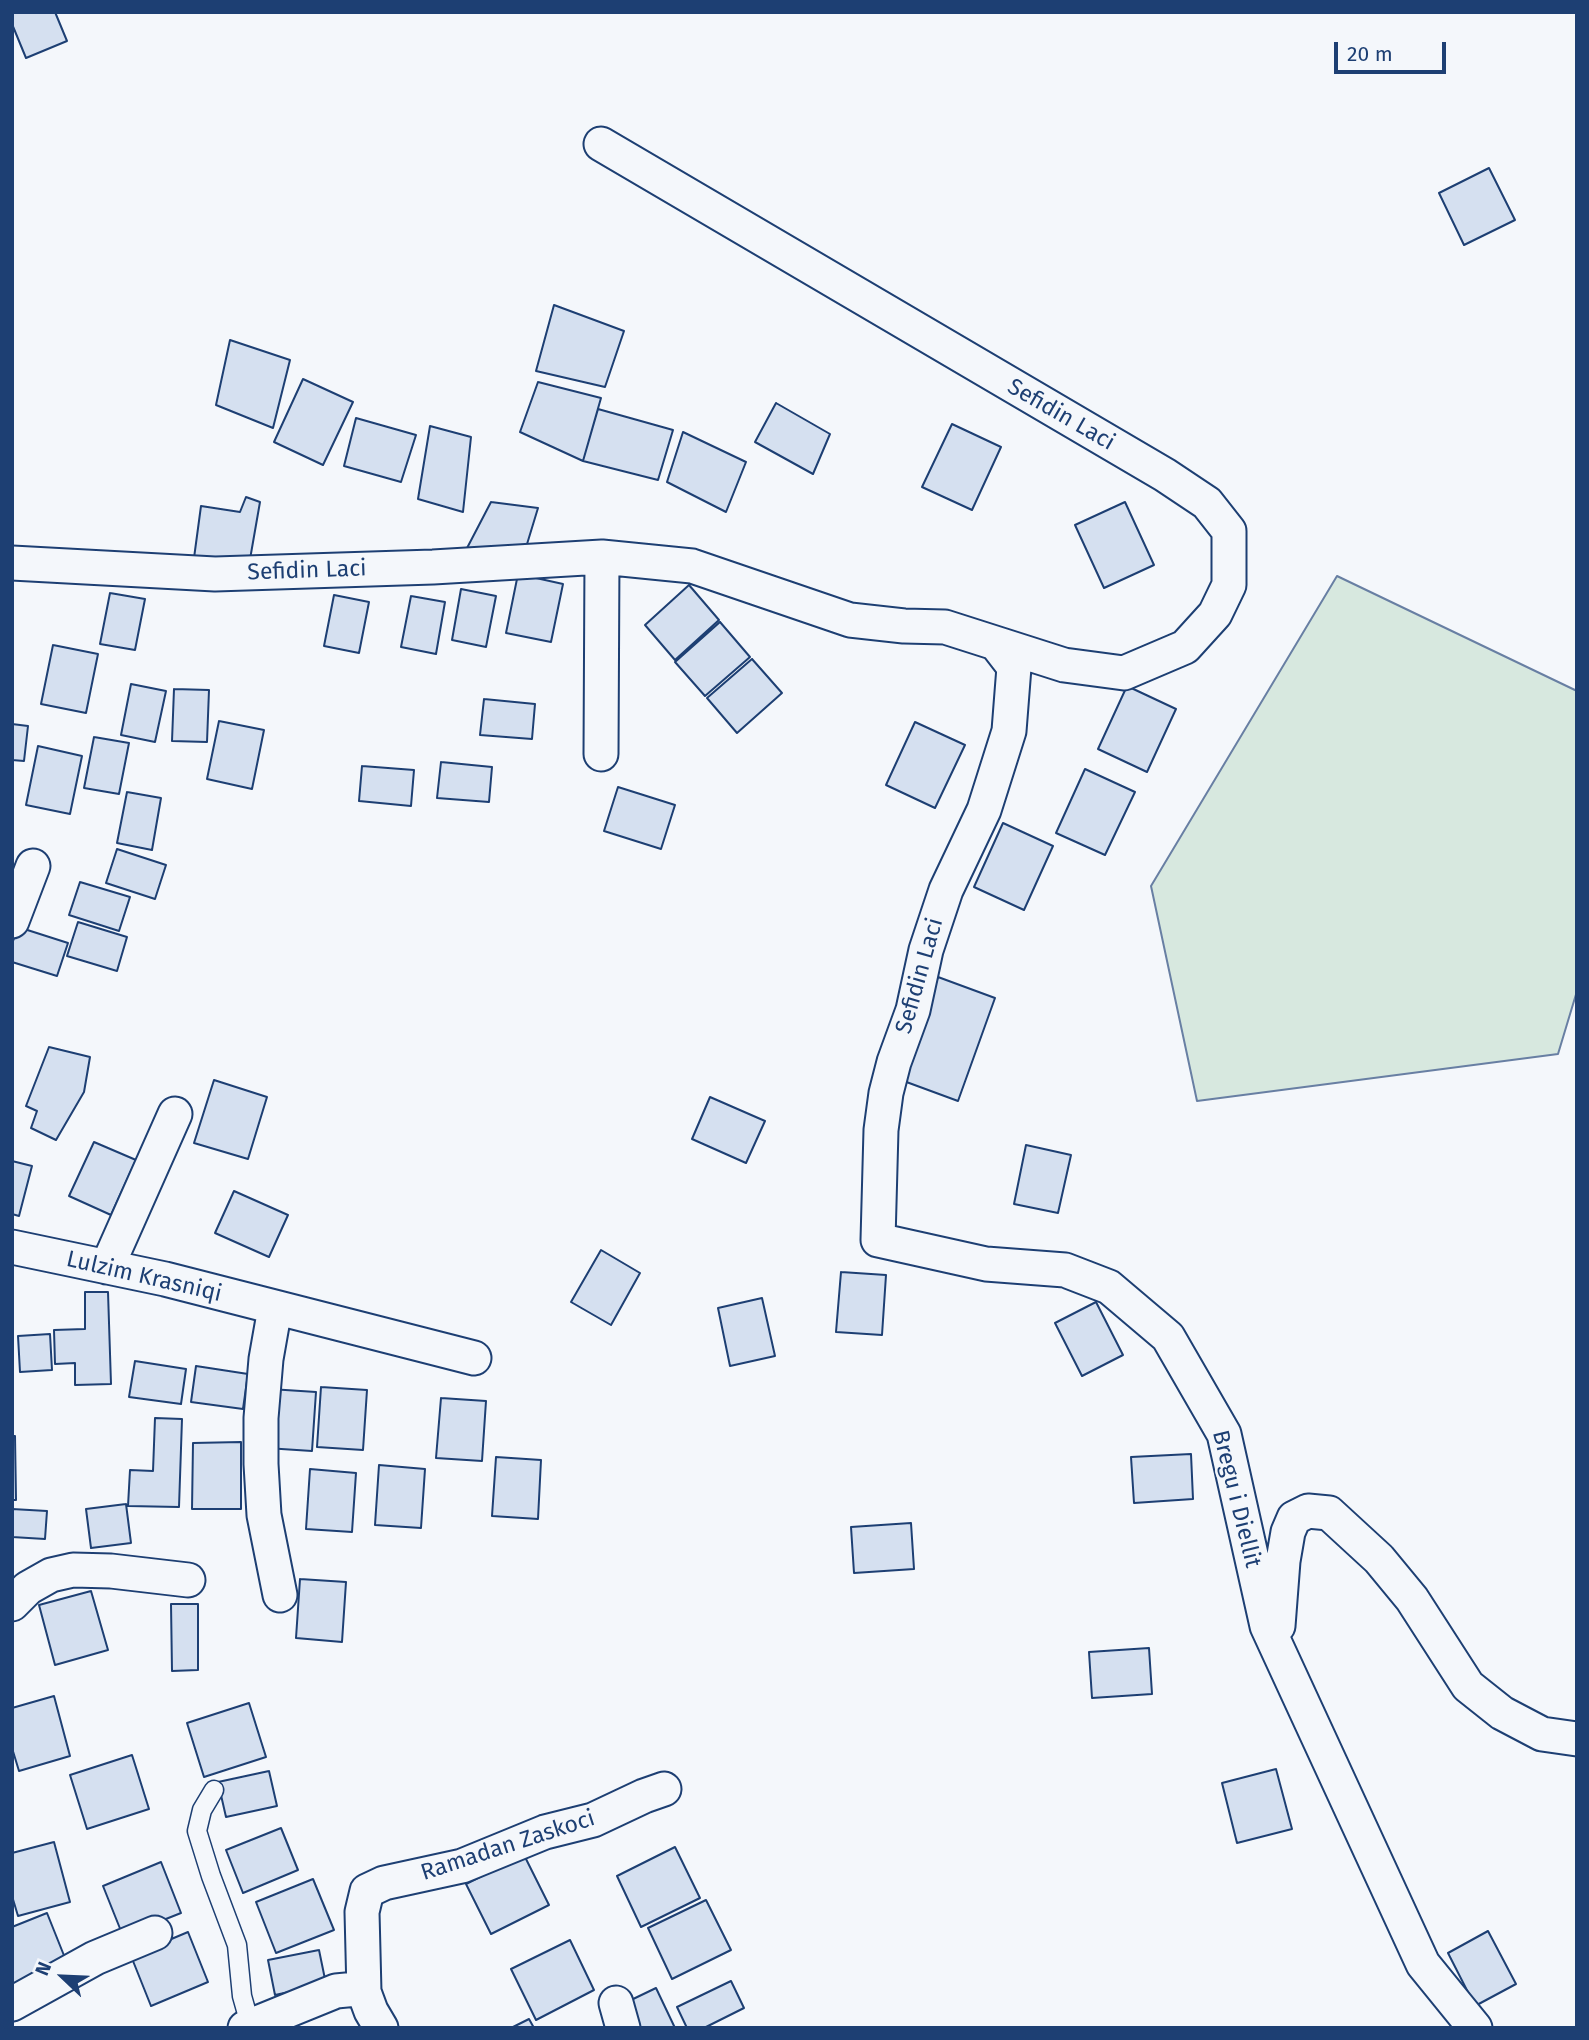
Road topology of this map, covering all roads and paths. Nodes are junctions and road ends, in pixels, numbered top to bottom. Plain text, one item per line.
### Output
1 (601, 144) dead end
2 (601, 557) junction
3 (12, 563) edge
4 (997, 645) junction
5 (601, 754) dead end
6 (33, 866) dead end
7 (12, 921) edge
8 (175, 1114) dead end
9 (878, 1240) joint
10 (12, 1247) edge
11 (107, 1267) junction
12 (275, 1308) junction
13 (474, 1358) dead end
14 (188, 1580) dead end
15 (280, 1595) dead end
16 (12, 1604) edge
17 (1278, 1649) junction
18 (1577, 1739) edge
19 (215, 1790) dead end
20 (664, 1790) dead end
21 (155, 1933) dead end
22 (364, 1992) junction
23 (12, 2004) edge
24 (12, 2015) edge
25 (248, 2027) edge
26 (17, 2028) edge
27 (381, 2028) edge
28 (1475, 2028) edge

1 - 4 street, Sefidin Laci
2 - 3 street, Sefidin Laci
2 - 4 street, Sefidin Laci
2 - 5 street
4 - 9 street, Sefidin Laci
6 - 7 street
8 - 11 street
9 - 17 street, Bregu i Diellit
10 - 11 street, Lulzim Krasniqi
11 - 12 street, Lulzim Krasniqi
12 - 13 street, Lulzim Krasniqi
12 - 15 street
14 - 16 street
17 - 18 street, Bregu i Diellit
17 - 28 street, Bregu i Diellit
19 - 25 lane
20 - 22 street, Ramadan Zaskoci
21 - 23 street
22 - 25 street
22 - 27 street, Ramadan Zaskoci
24 - 26 street

